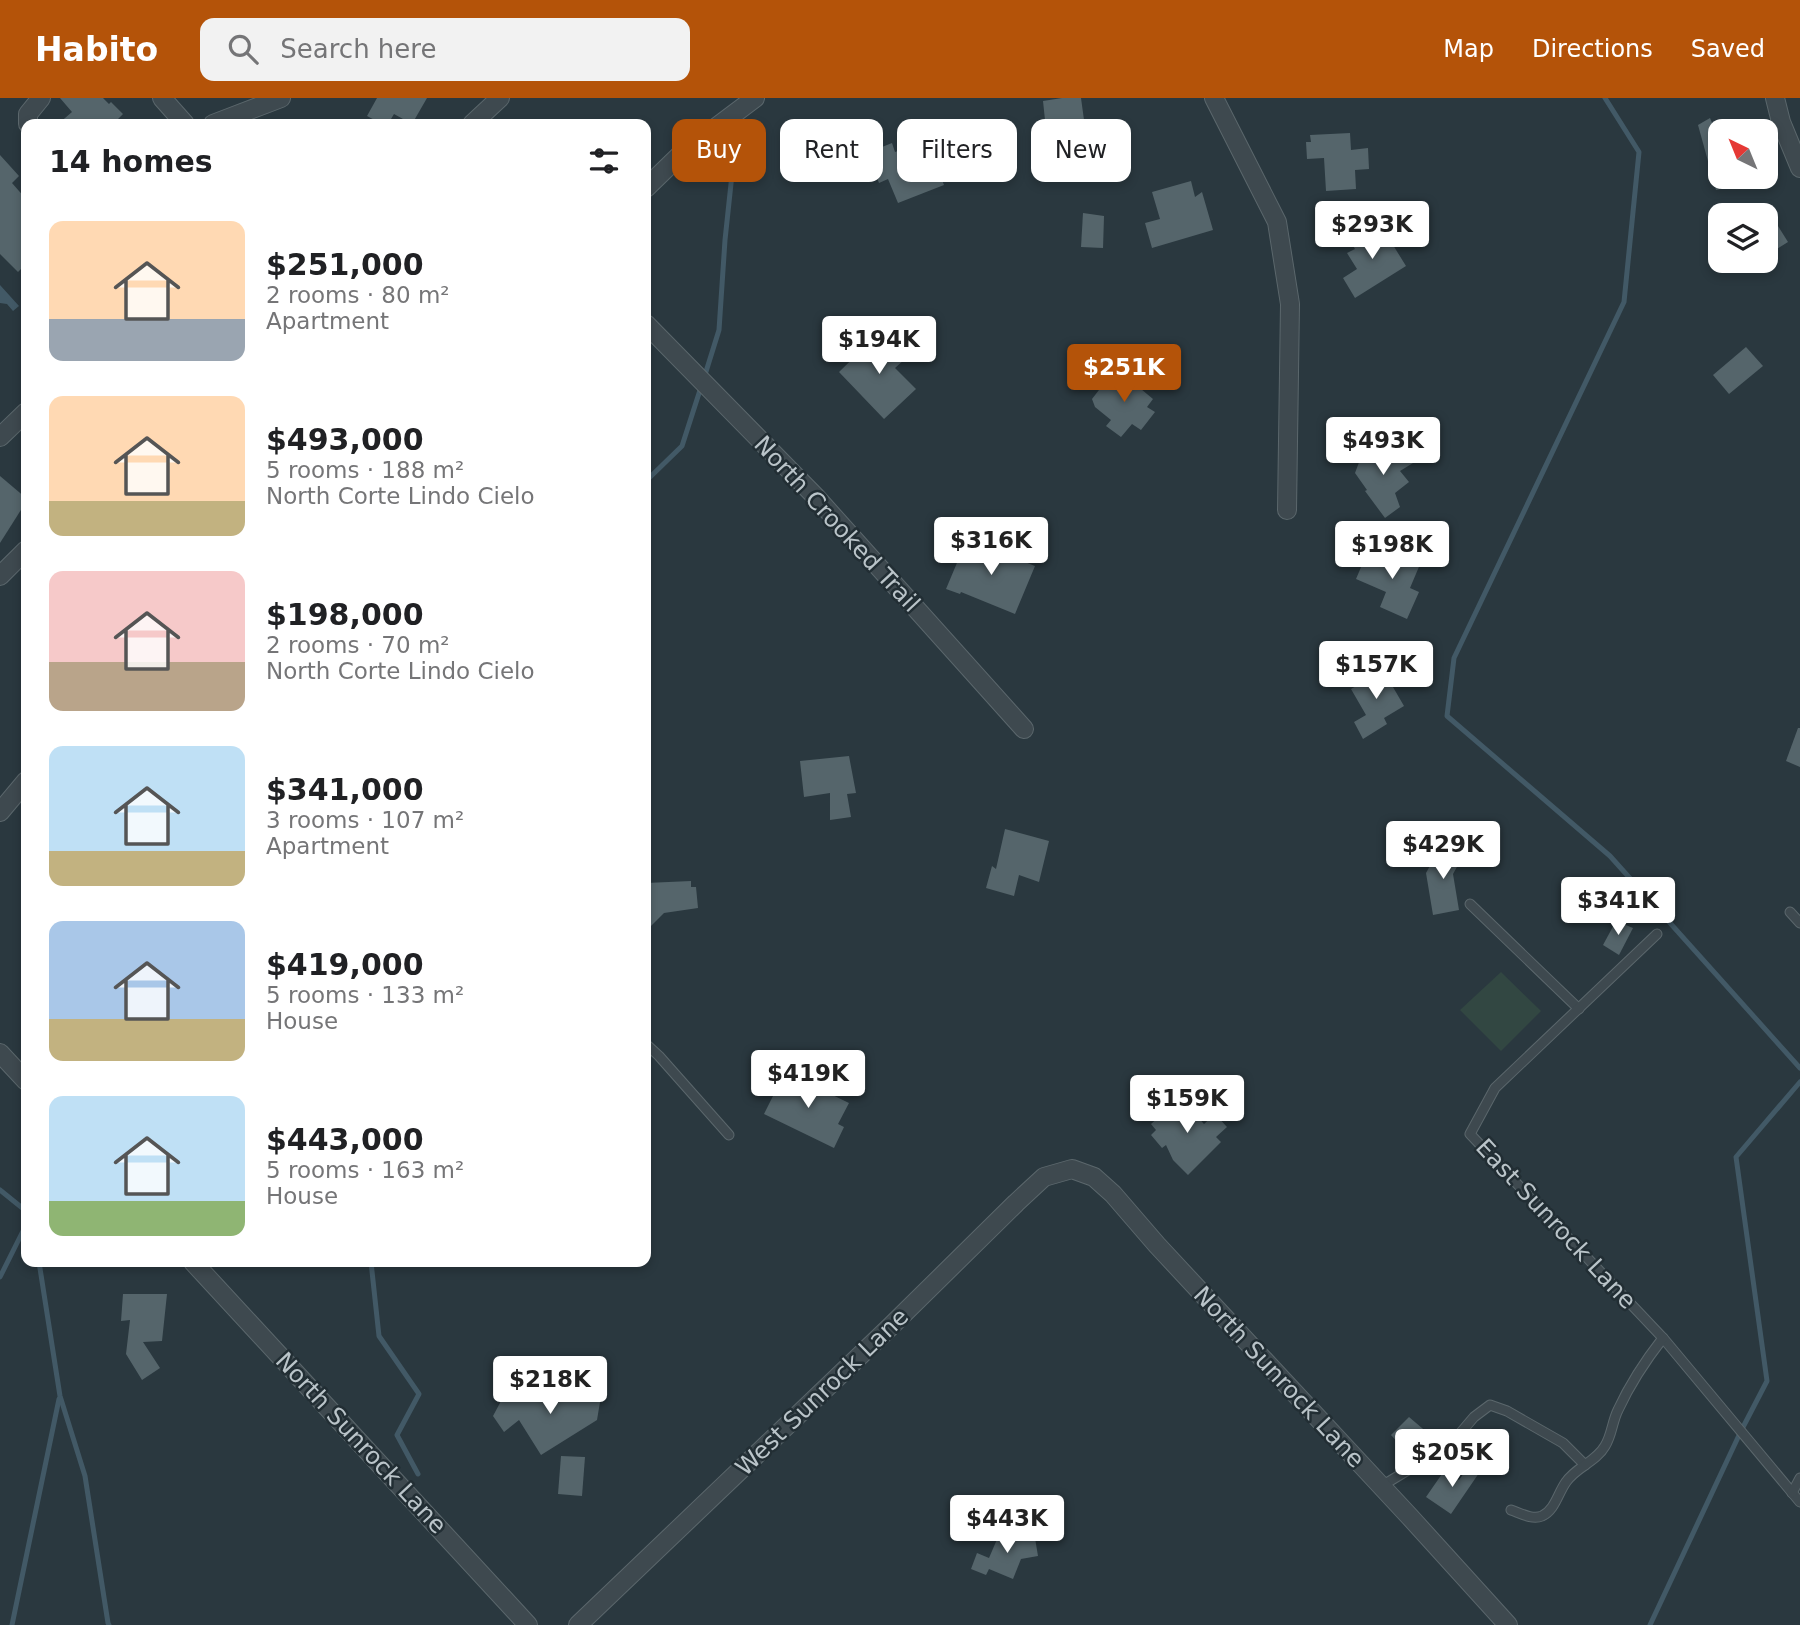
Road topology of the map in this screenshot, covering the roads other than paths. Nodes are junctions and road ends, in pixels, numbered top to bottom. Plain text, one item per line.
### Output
1 (41, 98) edge
2 (162, 98) edge
3 (281, 98) edge
4 (500, 98) edge
5 (755, 98) edge
6 (1214, 98) edge
7 (1775, 98) edge
8 (23, 117) edge
9 (181, 119) edge
10 (226, 119) edge
11 (477, 119) edge
12 (1800, 168) edge
13 (651, 183) edge
14 (651, 329) edge
15 (21, 420) edge
16 (0, 436) edge
17 (1287, 510) dead end
18 (21, 555) edge
19 (0, 576) edge
20 (1024, 729) dead end
21 (21, 787) edge
22 (0, 812) edge
23 (1470, 904) dead end
24 (1790, 912) dead end
25 (1800, 923) edge
26 (1657, 934) dead end
27 (1579, 1009) junction
28 (651, 1049) edge
29 (0, 1053) edge
30 (21, 1076) edge
31 (729, 1135) dead end
32 (1072, 1169) joint
33 (198, 1267) edge
34 (1663, 1338) junction
35 (1585, 1465) junction
36 (1800, 1478) edge
37 (1381, 1487) junction
38 (1792, 1493) junction
39 (1800, 1502) edge
40 (1511, 1510) dead end
41 (528, 1625) edge
42 (578, 1625) edge
43 (1508, 1625) edge

1 - 8 street
2 - 9 street
3 - 10 street
4 - 11 street
5 - 13 street
6 - 17 street
7 - 12 street
14 - 20 street, North Crooked Trail
15 - 16 street
18 - 19 street
21 - 22 street
23 - 27 lane
24 - 25 lane
26 - 27 lane, East Sunrock Lane
27 - 34 lane, East Sunrock Lane
28 - 31 lane
29 - 30 street
32 - 37 street, North Sunrock Lane
32 - 42 street, West Sunrock Lane
33 - 41 street, North Sunrock Lane
34 - 35 lane
34 - 38 lane, East Sunrock Lane
35 - 37 lane
35 - 40 lane
36 - 38 lane
37 - 43 street, North Sunrock Lane
38 - 39 lane, East Sunrock Lane

